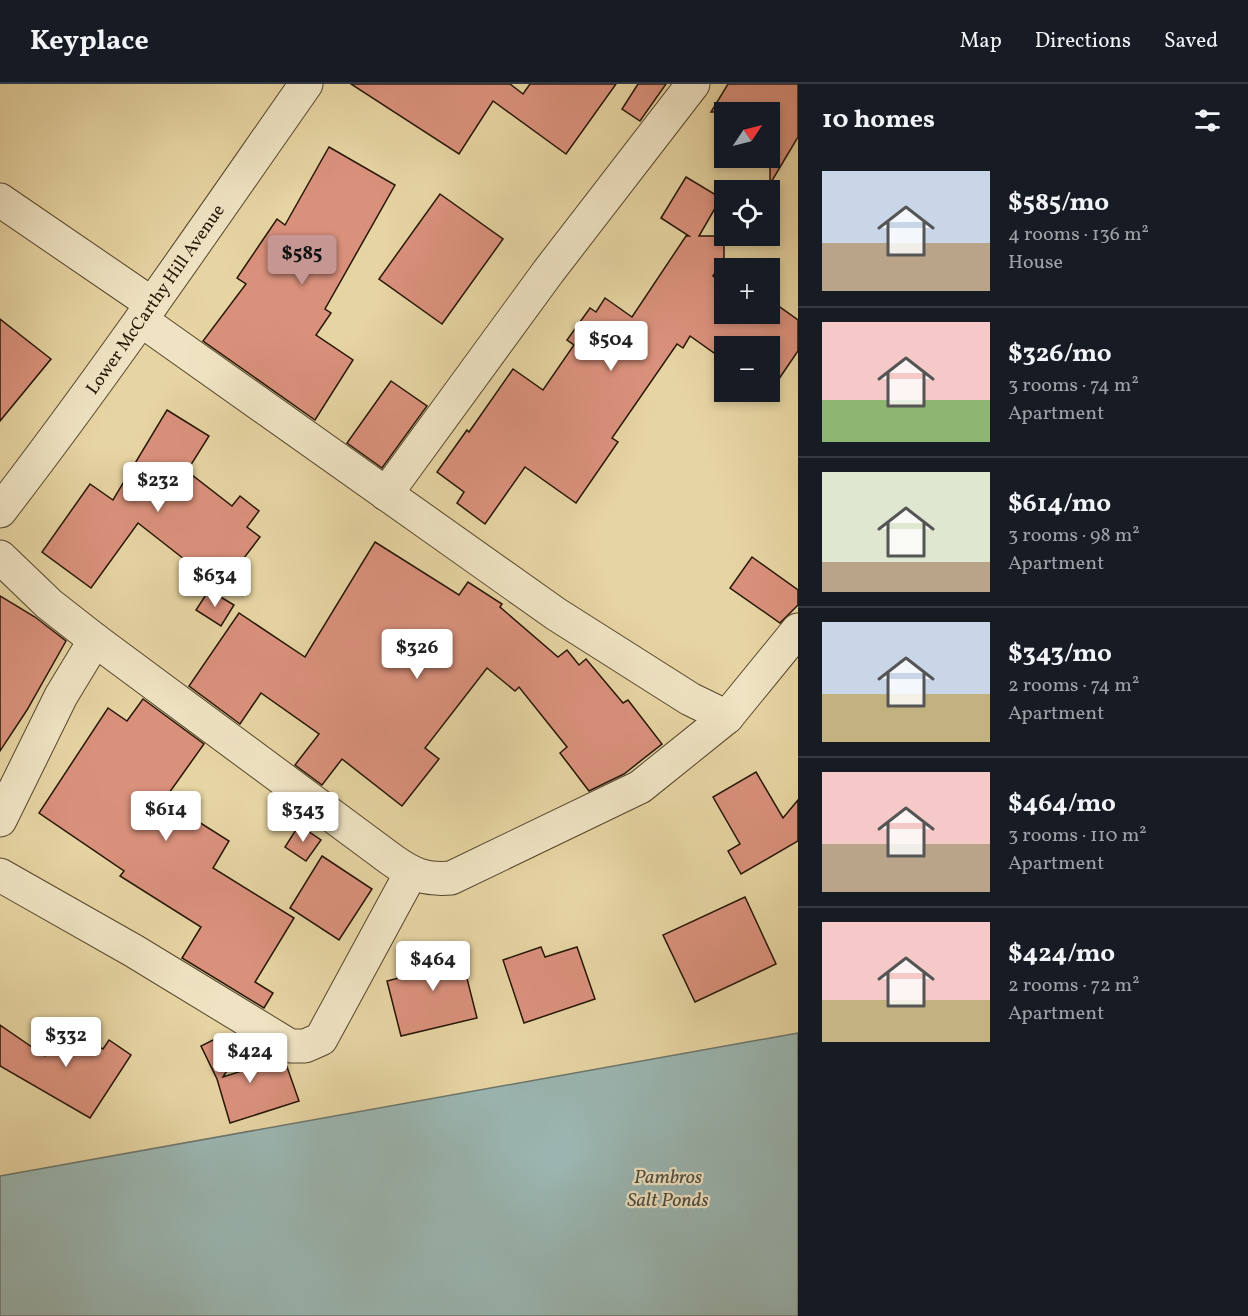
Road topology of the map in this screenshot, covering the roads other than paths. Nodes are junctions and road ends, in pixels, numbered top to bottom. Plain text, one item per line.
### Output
1 (306, 84) edge
2 (693, 84) edge
3 (0, 200) edge
4 (147, 312) junction
5 (386, 494) junction
6 (0, 511) edge
7 (0, 557) edge
8 (798, 630) edge
9 (95, 640) junction
10 (727, 717) junction
11 (0, 820) edge
12 (411, 873) junction
13 (0, 875) edge

1 - 4 street, Lower McCarthy Hill Avenue
2 - 5 street
3 - 4 street
4 - 5 street
4 - 6 street, Lower McCarthy Hill Avenue
5 - 10 street
7 - 9 street
8 - 10 street
9 - 11 street
9 - 12 street
10 - 12 street
12 - 13 street

